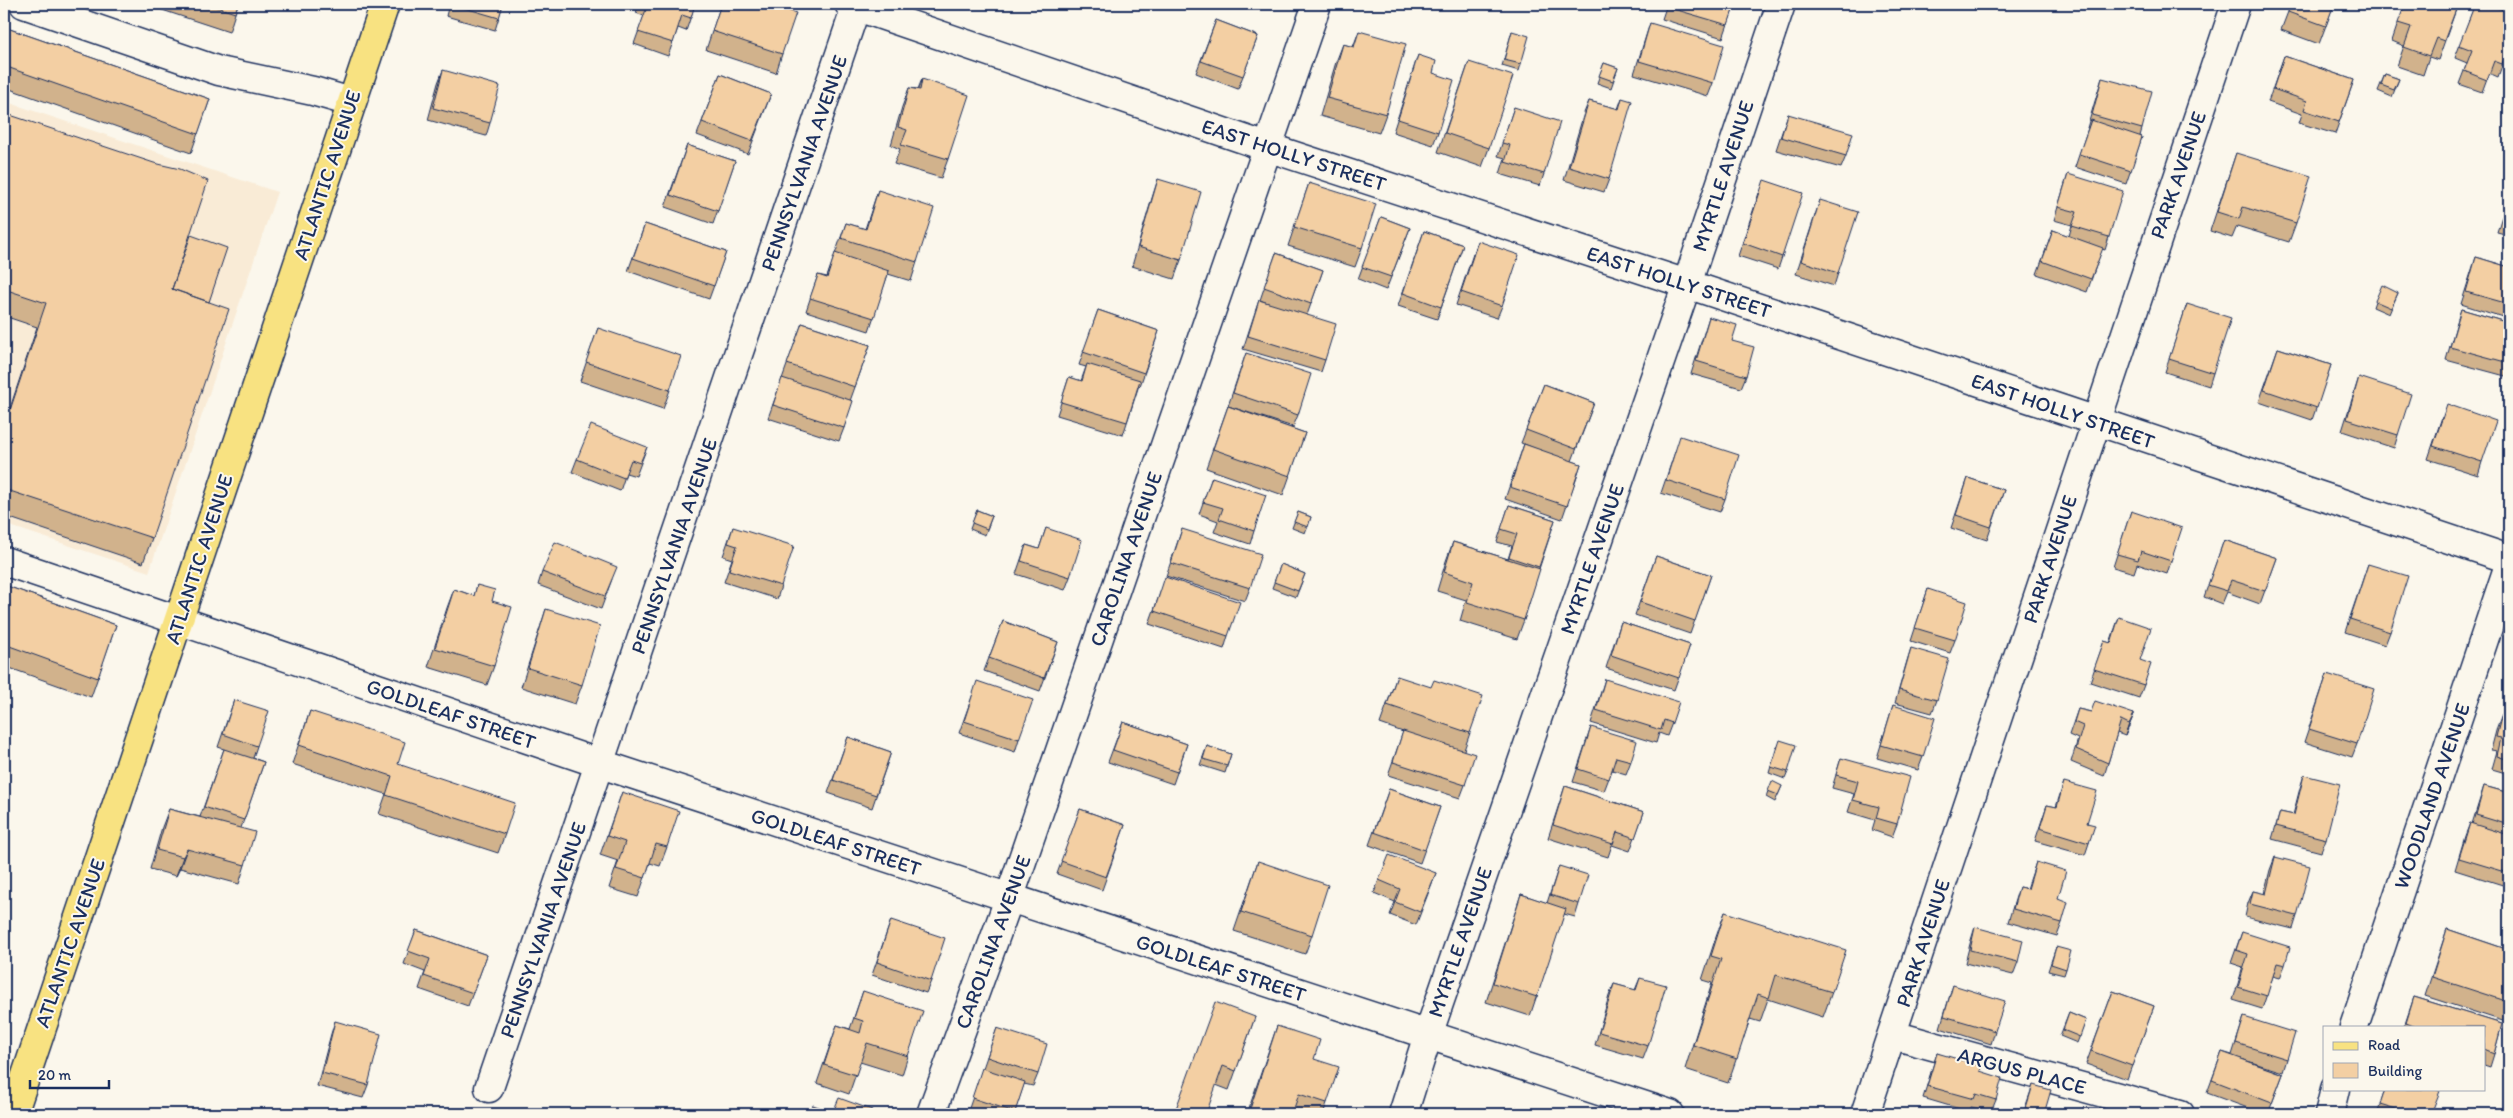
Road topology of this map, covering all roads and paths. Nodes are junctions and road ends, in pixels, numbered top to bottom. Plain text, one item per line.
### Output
1 (24, 4) edge
2 (385, 4) edge
3 (1317, 4) edge
4 (1781, 4) edge
5 (2236, 4) edge
6 (854, 5) edge
7 (351, 102) junction
8 (1267, 147) junction
9 (1688, 284) junction
10 (2095, 422) junction
11 (2509, 560) edge
12 (4, 561) edge
13 (2509, 565) edge
14 (178, 622) junction
15 (601, 764) junction
16 (1009, 899) junction
17 (2354, 1026) edge
18 (1428, 1035) junction
19 (1893, 1035) junction
20 (489, 1088) dead end
21 (2335, 1090) edge
22 (13, 1114) edge
23 (931, 1114) edge
24 (1403, 1114) edge
25 (1670, 1114) edge
26 (1865, 1114) edge
27 (2180, 1114) edge
28 (2329, 1114) edge

1 - 7 street
2 - 7 main road, ATLANTIC AVENUE
3 - 8 street, CAROLINA AVENUE
4 - 9 street, MYRTLE AVENUE
5 - 10 street, PARK AVENUE
6 - 8 street, EAST HOLLY STREET
6 - 15 street, PENNSYLVANIA AVENUE
7 - 14 main road, ATLANTIC AVENUE
8 - 9 street, EAST HOLLY STREET
8 - 16 street, CAROLINA AVENUE
9 - 10 street, EAST HOLLY STREET
9 - 18 street, MYRTLE AVENUE
10 - 11 street, EAST HOLLY STREET
10 - 19 street, PARK AVENUE
12 - 14 street, GOLDLEAF STREET
13 - 17 street, WOODLAND AVENUE
14 - 15 street, GOLDLEAF STREET
14 - 22 main road, ATLANTIC AVENUE
15 - 16 street, GOLDLEAF STREET
15 - 20 street, PENNSYLVANIA AVENUE
16 - 18 street, GOLDLEAF STREET
16 - 23 street, CAROLINA AVENUE
18 - 24 street, MYRTLE AVENUE
18 - 25 street, GOLDLEAF STREET
19 - 26 street, PARK AVENUE
19 - 27 street, ARGUS PLACE
21 - 28 street

